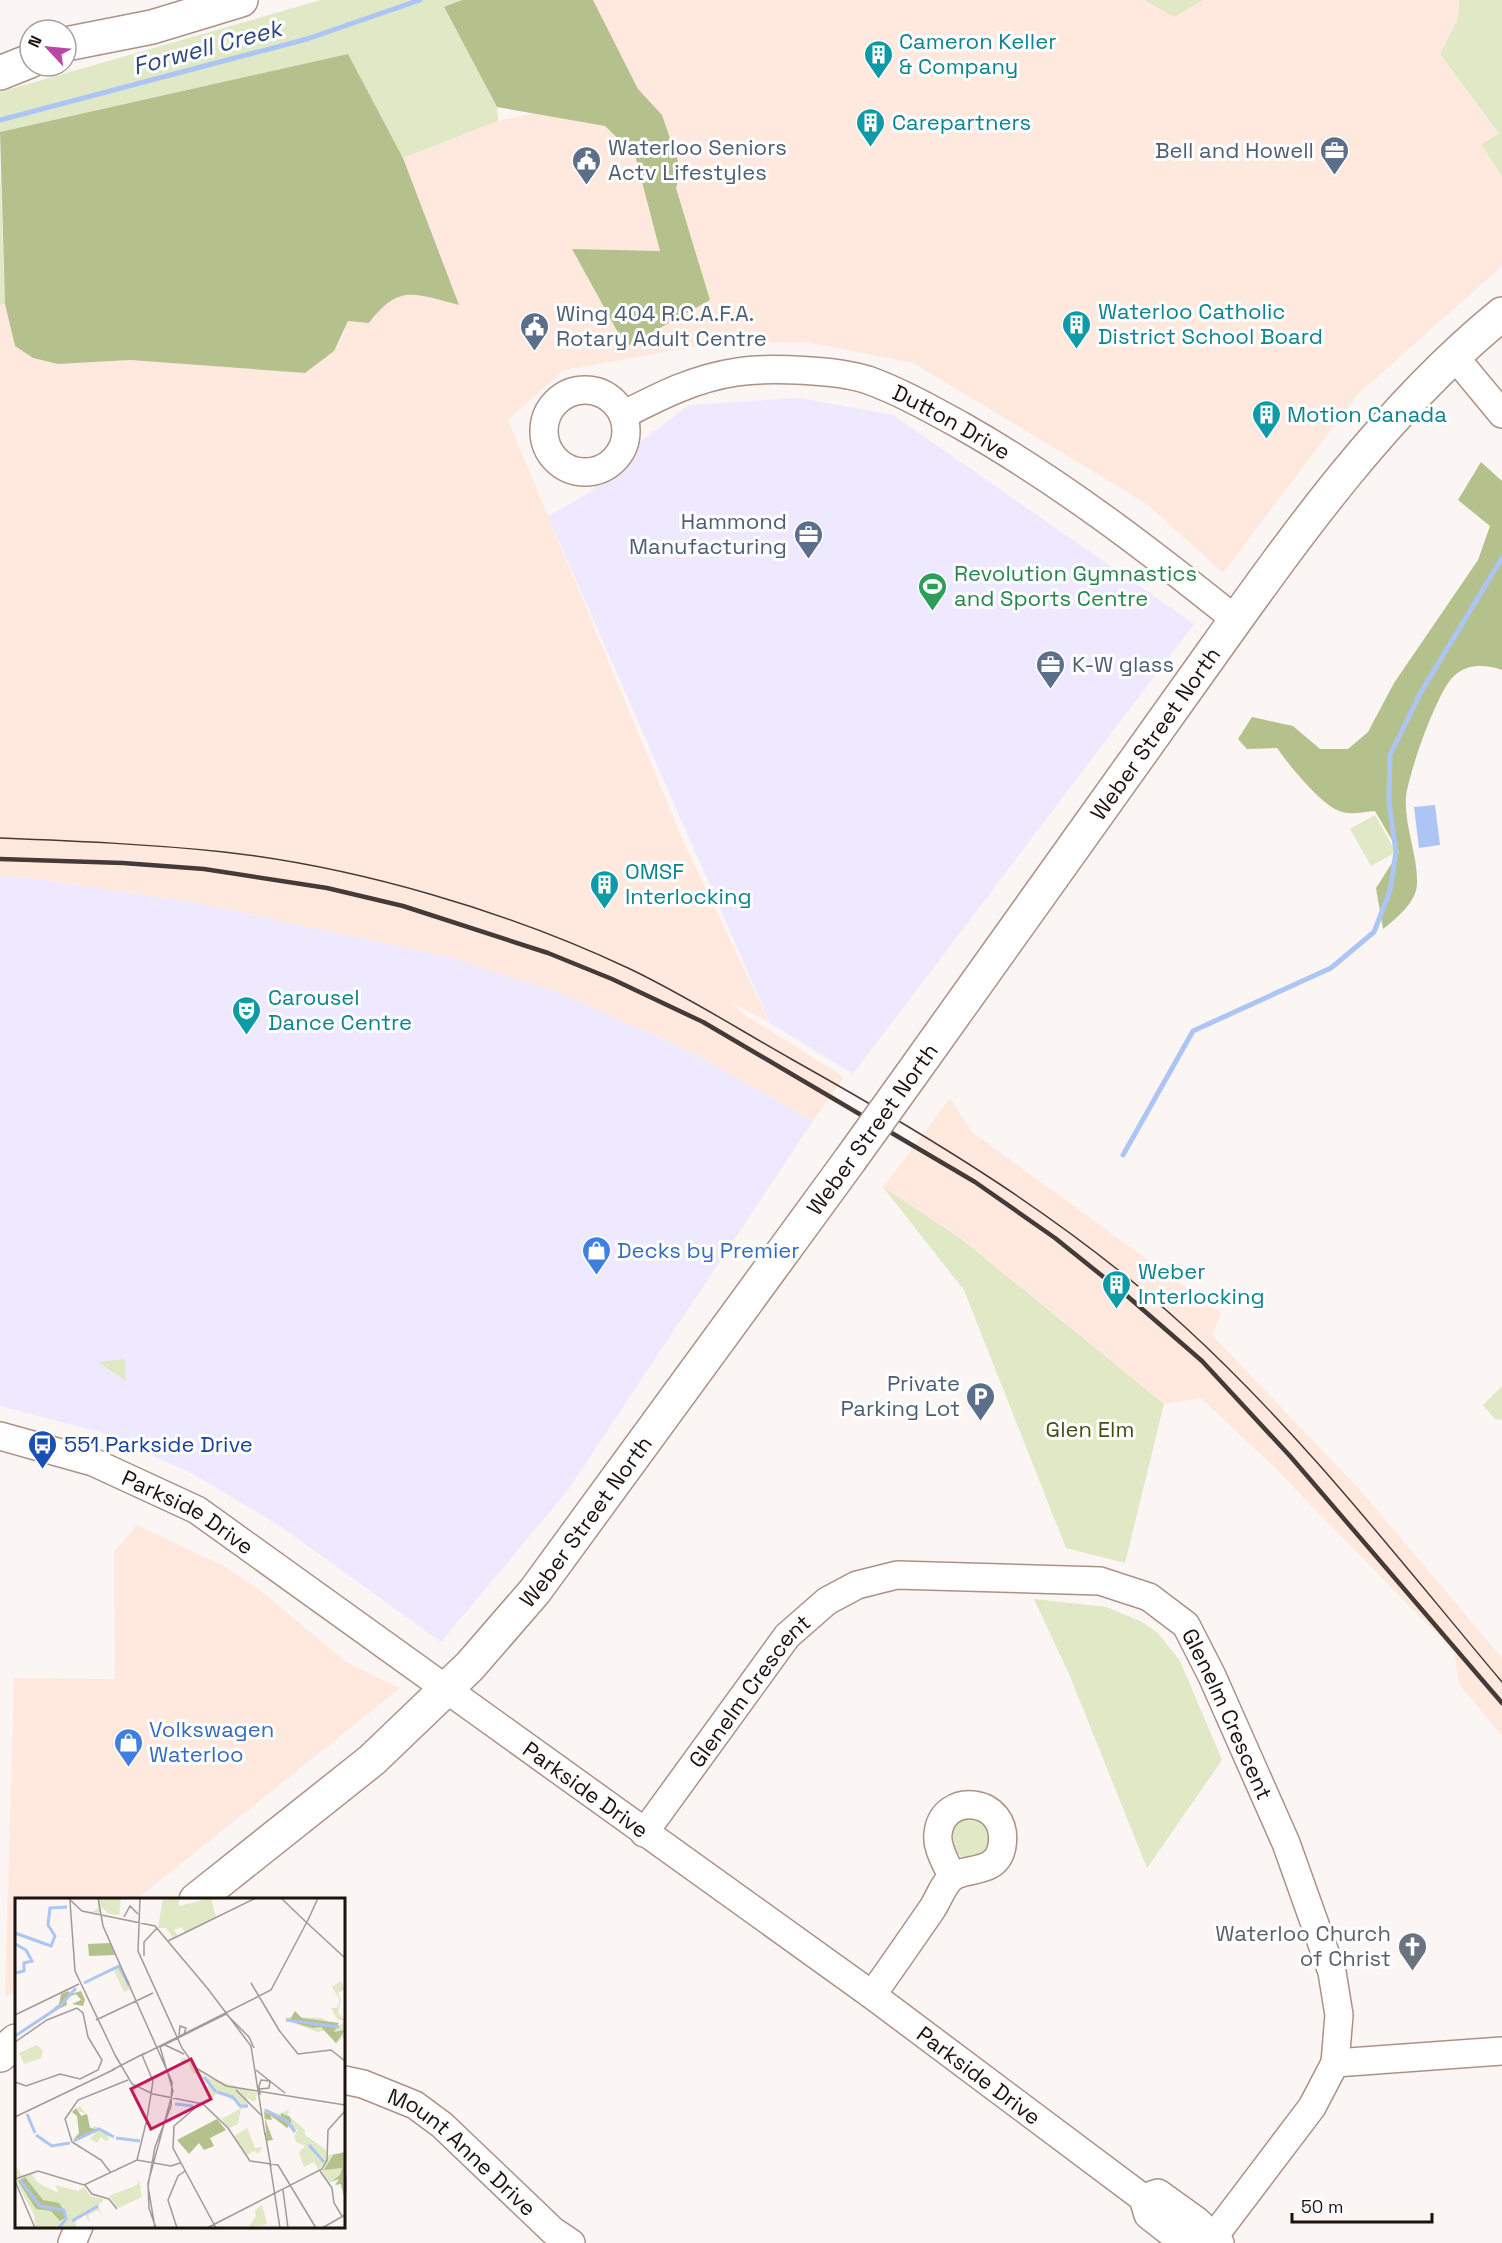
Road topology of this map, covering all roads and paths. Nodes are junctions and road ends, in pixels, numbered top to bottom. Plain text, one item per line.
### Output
1 (241, 0) edge
2 (78, 42) edge
3 (18, 52) edge
4 (0, 55) edge
5 (18, 66) edge
6 (0, 73) edge
7 (1502, 314) edge
8 (1454, 356) junction
9 (1502, 414) edge
10 (623, 415) dead end
11 (1236, 620) junction
12 (0, 1436) edge
13 (448, 1689) junction
14 (644, 1833) junction
15 (952, 1877) dead end
16 (197, 1898) edge
17 (872, 1995) junction
18 (15, 2042) edge
19 (1502, 2051) edge
20 (0, 2055) edge
21 (1335, 2063) junction
22 (345, 2080) edge
23 (1143, 2198) junction
24 (78, 2228) edge
25 (1214, 2241) edge
26 (72, 2243) edge
27 (571, 2243) edge
28 (1184, 2243) edge

1 - 2 main road
3 - 4 main road
5 - 6 main road
7 - 8 main road, Weber Street North
8 - 9 street
8 - 11 main road, Weber Street North
10 - 11 street, Dutton Drive
11 - 13 main road, Weber Street North, bridge
12 - 13 street, Parkside Drive
13 - 14 street, Parkside Drive
13 - 16 main road, Weber Street North
14 - 17 street, Parkside Drive
14 - 21 street, Glenelm Crescent
15 - 17 street
17 - 23 street, Parkside Drive
18 - 20 main road
19 - 21 street
21 - 25 street, Glenelm Crescent
22 - 27 street, Mount Anne Drive
23 - 25 street, Parkside Drive
23 - 28 street, Parkside Drive
24 - 26 street

